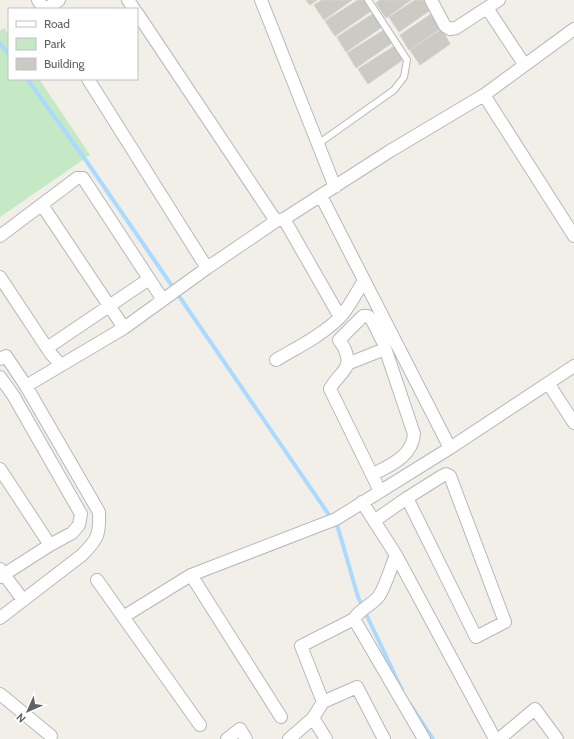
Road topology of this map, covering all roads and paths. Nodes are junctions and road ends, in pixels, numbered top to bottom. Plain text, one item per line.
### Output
1 (38, 0) edge
2 (59, 0) edge
3 (260, 0) edge
4 (368, 0) edge
5 (430, 0) edge
6 (499, 0) edge
7 (44, 8) edge
8 (47, 8) edge
9 (487, 8) junction
10 (138, 14) edge
11 (574, 29) edge
12 (524, 64) junction
13 (89, 80) edge
14 (484, 95) junction
15 (318, 144) junction
16 (335, 187) junction
17 (321, 196) junction
18 (42, 205) junction
19 (280, 220) junction
20 (0, 236) edge
21 (574, 236) edge
22 (207, 268) junction
23 (0, 277) edge
24 (149, 280) junction
25 (364, 281) junction
26 (165, 299) junction
27 (108, 306) junction
28 (340, 317) junction
29 (124, 328) junction
30 (387, 343) junction
31 (47, 348) junction
32 (0, 359) edge
33 (276, 360) dead end
34 (347, 364) junction
35 (61, 365) junction
36 (574, 366) edge
37 (0, 377) edge
38 (548, 383) junction
39 (26, 386) junction
40 (574, 424) edge
41 (450, 448) junction
42 (0, 469) edge
43 (372, 475) junction
44 (380, 491) junction
45 (407, 498) junction
46 (362, 502) junction
47 (374, 521) junction
48 (50, 545) junction
49 (396, 555) junction
50 (1, 573) edge
51 (191, 575) junction
52 (97, 580) dead end
53 (23, 600) junction
54 (123, 617) junction
55 (355, 617) junction
56 (0, 618) edge
57 (0, 694) edge
58 (323, 702) junction
59 (281, 717) dead end
60 (313, 718) junction
61 (200, 725) dead end
62 (50, 738) edge
63 (227, 739) edge
64 (246, 739) edge
65 (289, 739) edge
66 (326, 739) edge
67 (384, 739) edge
68 (424, 739) edge
69 (495, 739) edge
70 (499, 739) edge
71 (557, 739) edge

1 - 7 street
2 - 8 street
3 - 15 street
4 - 15 lane
5 - 9 street
6 - 9 street
9 - 12 street
10 - 19 street
11 - 12 street
12 - 14 street
13 - 22 street
14 - 16 street
14 - 21 street
15 - 16 street
16 - 17 street
17 - 19 street
17 - 25 street
18 - 20 street
18 - 24 street
18 - 27 street
19 - 22 street
19 - 28 street
22 - 26 street
23 - 31 street
24 - 26 street
24 - 27 street
25 - 28 street
25 - 30 street
26 - 29 street
27 - 29 street
27 - 31 street
28 - 33 street
29 - 35 street
30 - 34 street
30 - 34 street
30 - 41 street
30 - 43 street
31 - 35 street
32 - 39 street
34 - 43 street
35 - 39 street
36 - 38 street
37 - 48 street
38 - 40 street
38 - 41 street
39 - 53 street
41 - 44 street
42 - 48 street
43 - 44 street
44 - 46 street
45 - 45 street
45 - 47 street
46 - 47 street
46 - 51 street
47 - 49 street
48 - 50 street
49 - 55 street
49 - 69 street
50 - 53 street
51 - 54 street
51 - 59 street
52 - 54 street
53 - 56 street
54 - 61 street
55 - 58 street
55 - 68 street
57 - 62 street
58 - 60 street
58 - 67 street
60 - 65 street
60 - 66 street
63 - 64 street
70 - 71 street

